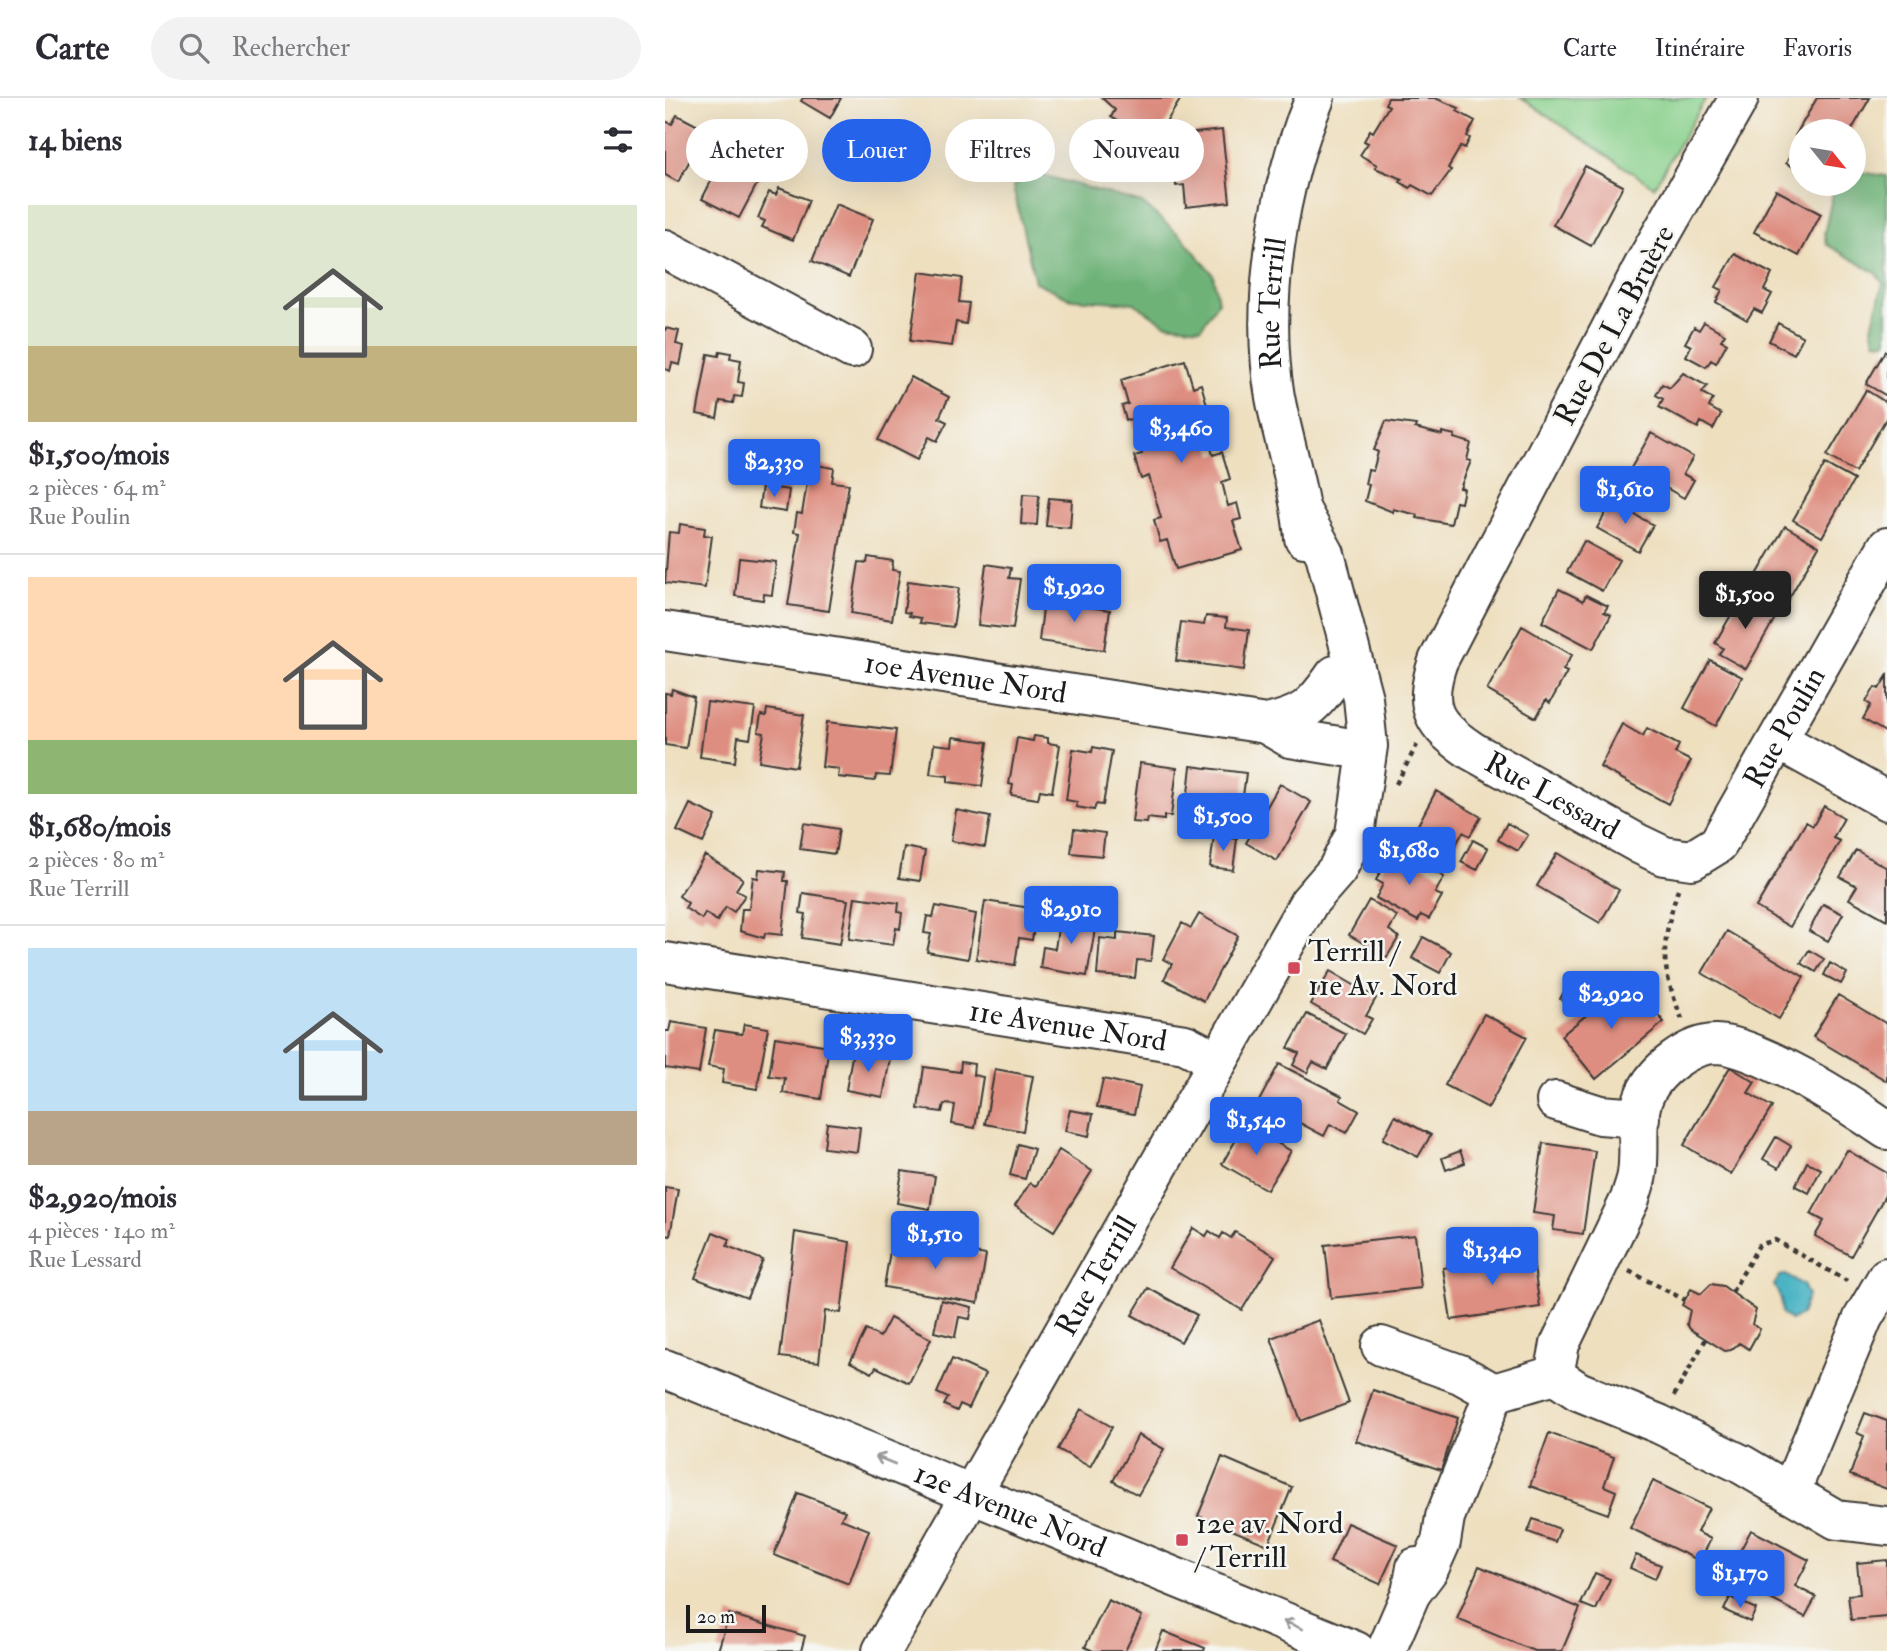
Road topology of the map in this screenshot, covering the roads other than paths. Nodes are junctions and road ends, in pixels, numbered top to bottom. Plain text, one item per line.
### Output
1 (1738, 98) edge
2 (1303, 102) edge
3 (665, 249) edge
4 (852, 349) dead end
5 (1302, 512) junction
6 (1887, 547) edge
7 (665, 632) edge
8 (1335, 676) junction
9 (1430, 708) joint
10 (1266, 724) junction
11 (1778, 740) junction
12 (1345, 747) junction
13 (1887, 801) edge
14 (1692, 860) joint
15 (1309, 902) junction
16 (665, 962) edge
17 (1218, 1061) junction
18 (1556, 1101) dead end
19 (1640, 1118) junction
20 (1887, 1130) edge
21 (1881, 1287) edge
22 (1381, 1346) dead end
23 (665, 1369) edge
24 (1554, 1375) junction
25 (1494, 1393) junction
26 (1790, 1493) junction
27 (971, 1495) junction
28 (1887, 1526) edge
29 (882, 1651) edge
30 (1356, 1651) edge
31 (1386, 1651) edge

1 - 9 street, Rue De La Bruère
2 - 5 street, Rue Terrill
3 - 4 street
5 - 8 street, Rue Terrill
5 - 15 street, Rue Terrill
6 - 11 street, Rue Poulin
7 - 10 street, 10e Avenue Nord
8 - 10 street, 10e Avenue Nord
8 - 12 street, Rue Terrill
9 - 14 street, Rue Lessard
10 - 12 street, 10e Avenue Nord
11 - 13 street
11 - 14 street, Rue Poulin
12 - 15 street, Rue Terrill
15 - 17 street, Rue Terrill
16 - 17 street, 11e Avenue Nord
17 - 27 street, Rue Terrill
18 - 19 street
19 - 20 street
19 - 24 street
21 - 26 street
22 - 25 street
27 -> 23 street, 12e Avenue Nord
24 - 25 street
24 - 26 street
25 - 31 street
26 - 28 street
27 - 29 street, Rue Terrill
30 -> 27 street, 12e Avenue Nord

